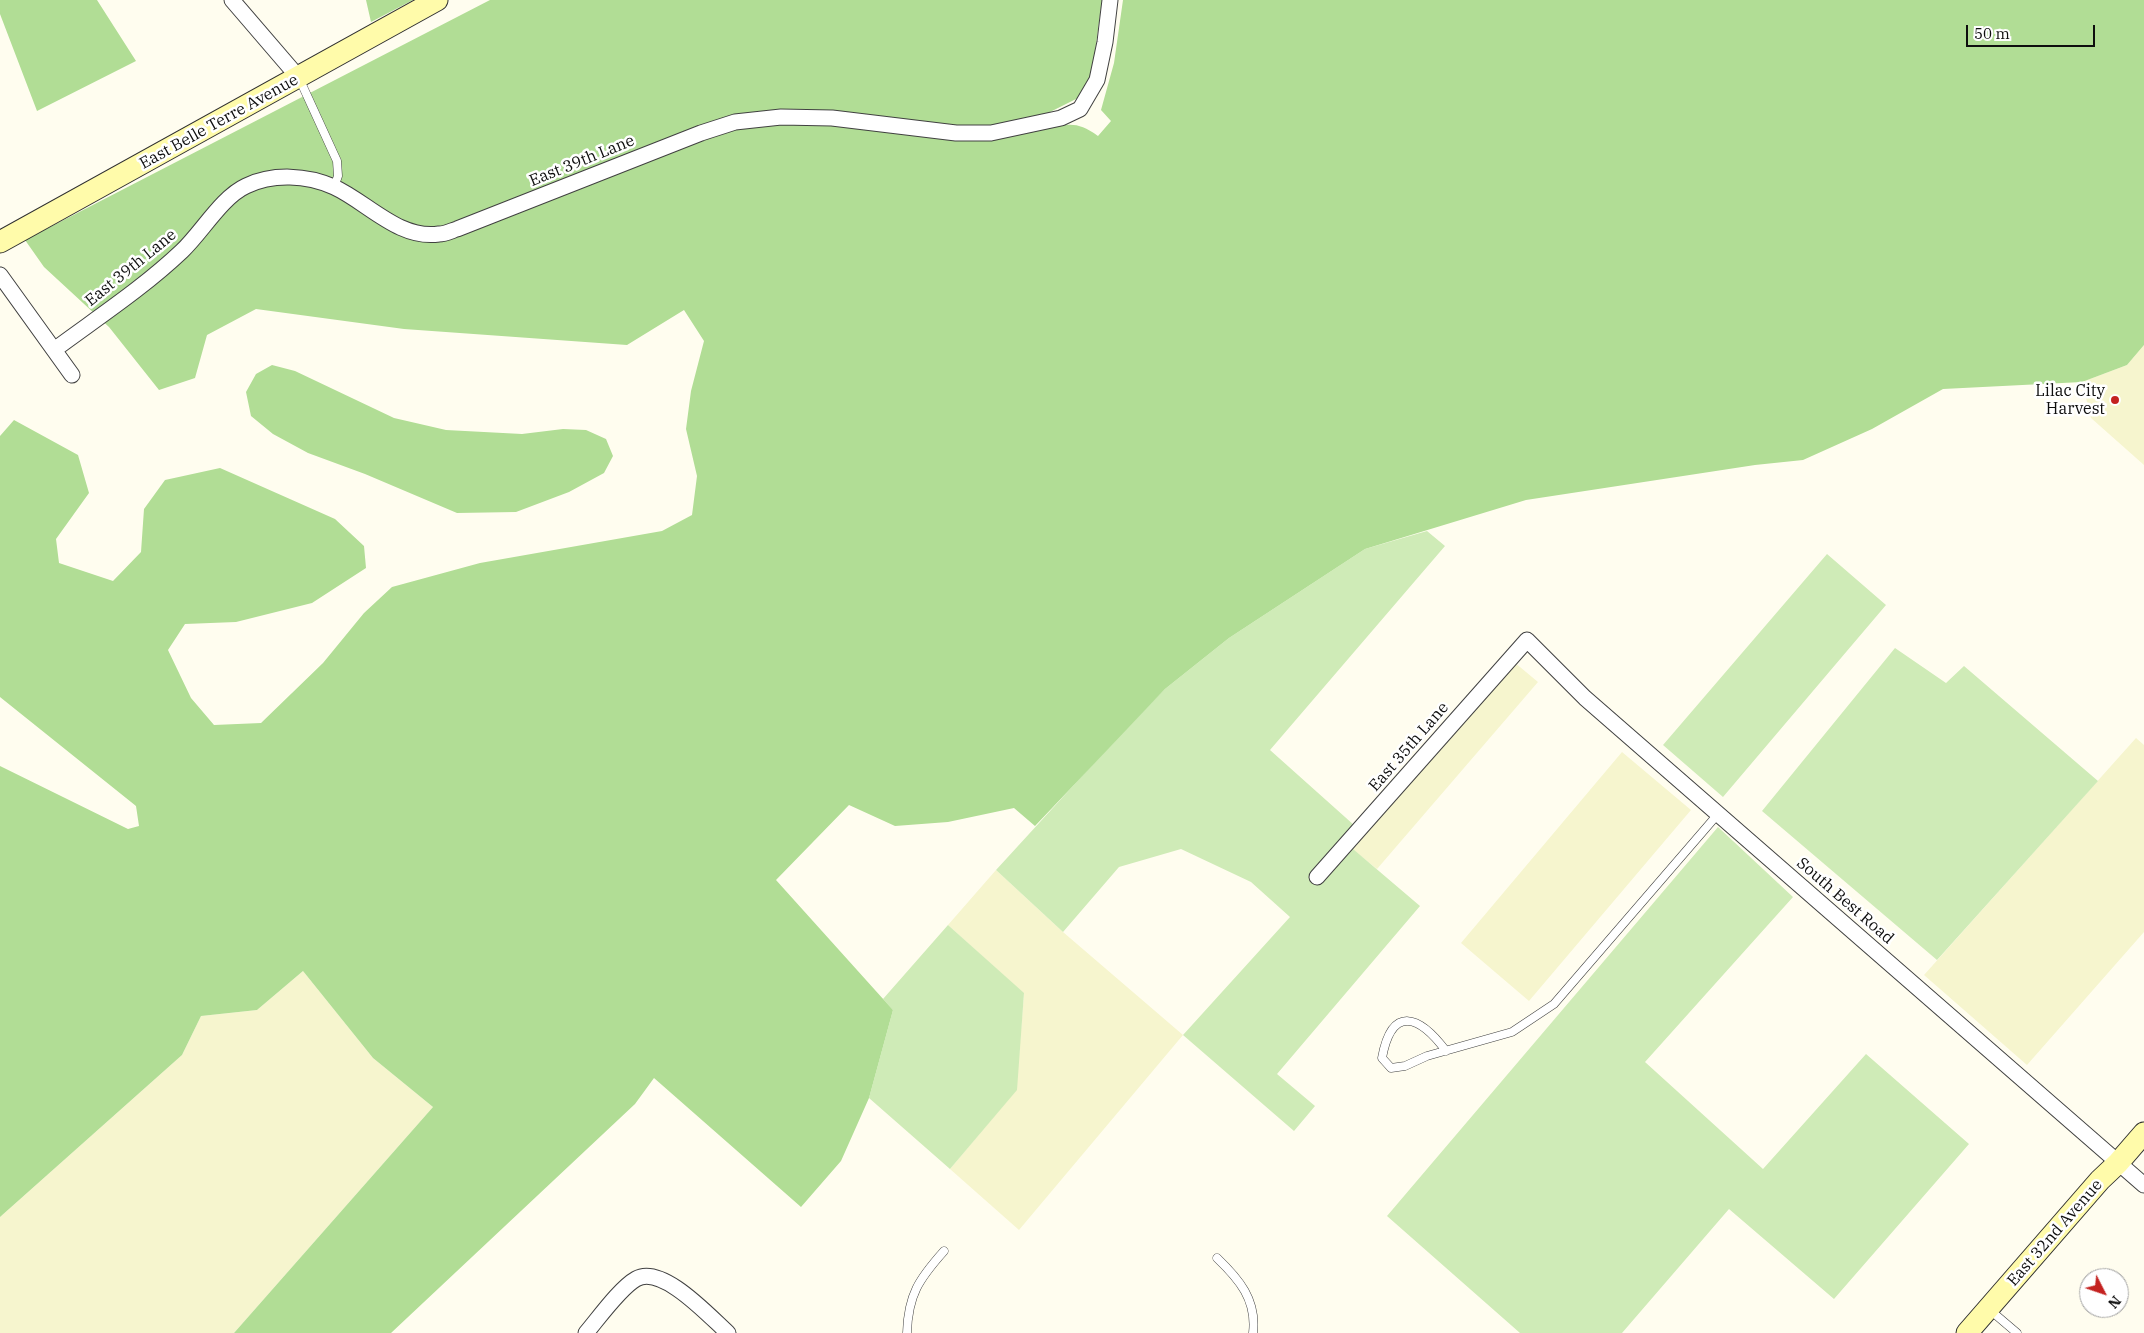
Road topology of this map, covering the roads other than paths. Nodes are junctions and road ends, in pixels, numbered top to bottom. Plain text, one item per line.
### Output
1 (232, 0) edge
2 (438, 0) edge
3 (1110, 0) edge
4 (299, 78) junction
5 (334, 187) junction
6 (0, 242) edge
7 (0, 275) edge
8 (54, 350) junction
9 (72, 375) dead end
10 (1527, 640) joint
11 (1718, 814) junction
12 (1317, 877) dead end
13 (1446, 1051) junction
14 (2144, 1133) edge
15 (2118, 1163) junction
16 (2144, 1185) edge
17 (944, 1251) dead end
18 (1217, 1258) dead end
19 (1988, 1308) junction
20 (586, 1333) edge
21 (728, 1333) edge
22 (907, 1333) edge
23 (1253, 1333) edge
24 (1966, 1333) edge
25 (2016, 1333) edge

1 - 4 street
2 - 4 street, East Belle Terre Avenue
3 - 5 street, East 39th Lane
4 - 5 lane
4 - 6 street, East Belle Terre Avenue
5 - 8 street, East 39th Lane
7 - 8 street
8 - 9 street
10 - 11 street, South Best Road
10 - 12 street, East 35th Lane
11 - 13 lane
11 - 15 street, South Best Road
13 - 13 lane
14 - 15 street, East 32nd Avenue
15 - 16 street, South Best Road
15 - 19 street, East 32nd Avenue
17 - 22 lane
18 - 23 lane
19 - 24 street, East 32nd Avenue
19 - 25 lane
20 - 21 street

